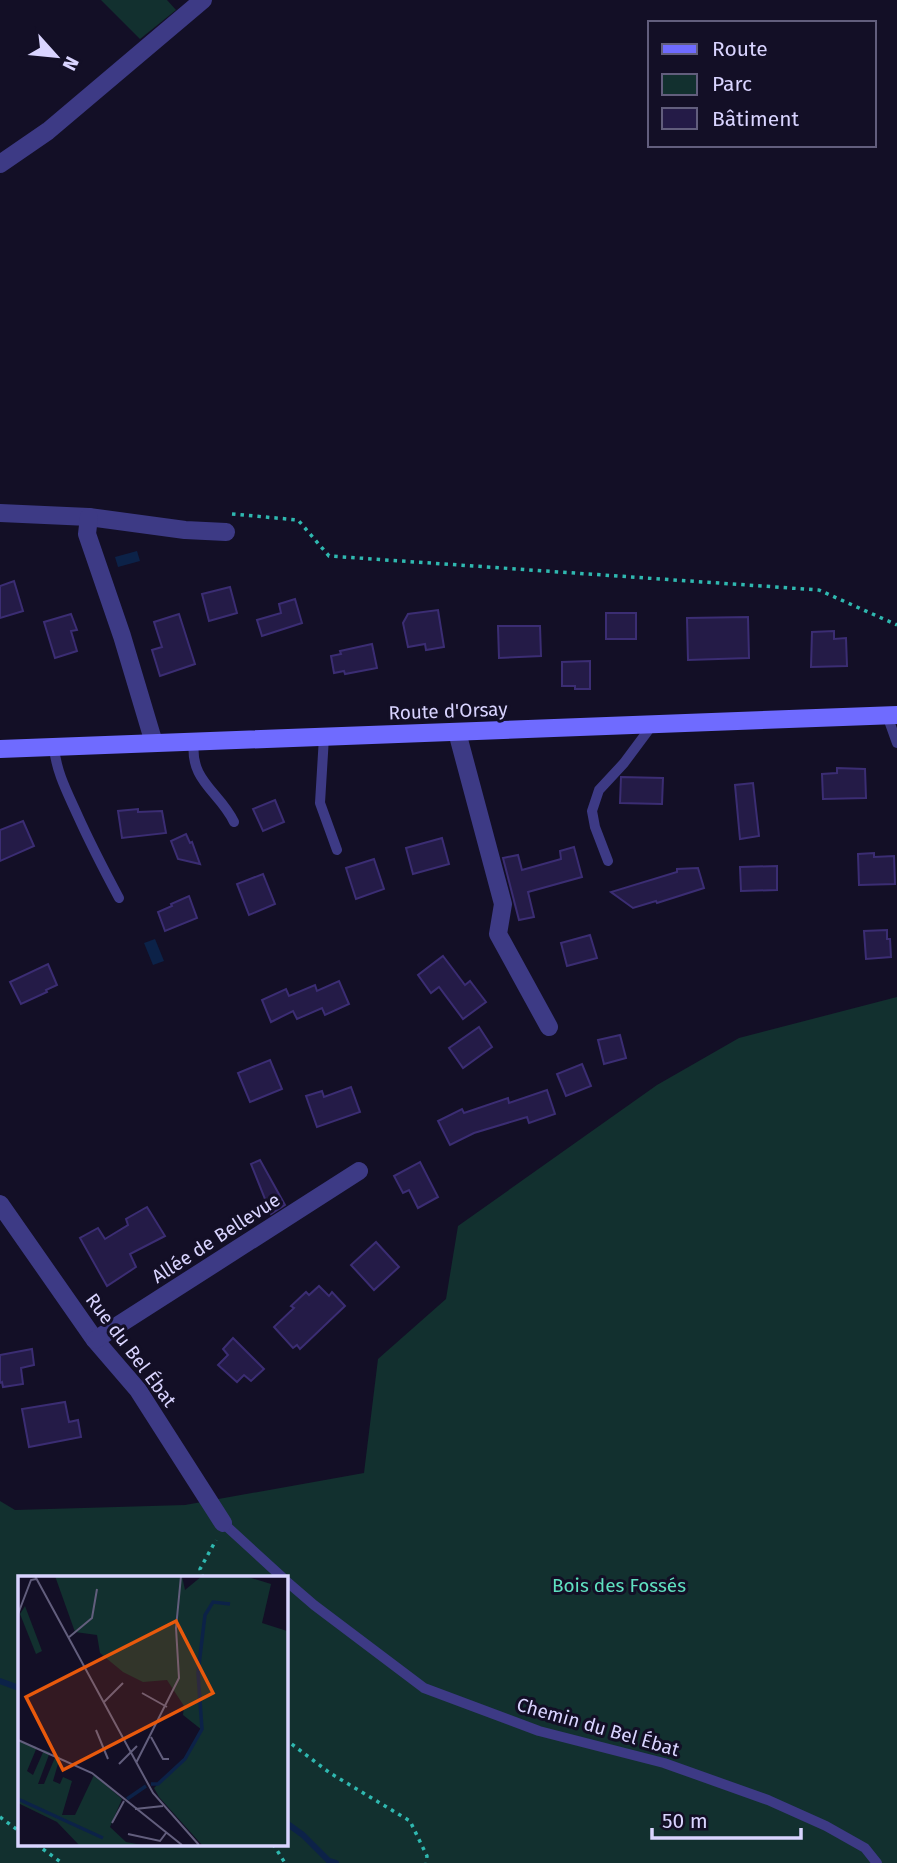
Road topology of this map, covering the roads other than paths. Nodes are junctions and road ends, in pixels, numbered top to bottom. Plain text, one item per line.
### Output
1 (203, 0) edge
2 (0, 164) edge
3 (0, 513) edge
4 (89, 517) junction
5 (226, 532) dead end
6 (892, 715) edge
7 (653, 724) junction
8 (457, 732) junction
9 (324, 737) junction
10 (194, 741) junction
11 (154, 743) junction
12 (897, 743) edge
13 (54, 747) junction
14 (0, 749) edge
15 (234, 822) dead end
16 (337, 850) dead end
17 (608, 861) dead end
18 (118, 898) dead end
19 (549, 1027) dead end
20 (359, 1171) dead end
21 (0, 1204) edge
22 (96, 1340) junction
23 (226, 1527) joint
24 (281, 1576) edge
25 (287, 1582) edge
26 (877, 1863) edge

1 - 2 street
3 - 4 street
4 - 5 street
4 - 11 street
6 - 7 main road, Route d'Orsay
6 - 12 lane
7 - 8 main road, Route d'Orsay
7 - 17 lane
8 - 9 main road, Route d'Orsay
8 - 19 street
9 - 10 main road, Route d'Orsay
9 - 16 lane
10 - 11 main road, Route d'Orsay
10 - 15 lane
11 - 13 main road, Route d'Orsay
13 - 14 main road, Route d'Orsay
13 - 18 lane
20 - 22 street, Allée de Bellevue
21 - 22 street, Rue du Bel Ébat
22 - 23 street, Rue du Bel Ébat
23 - 24 lane, Chemin du Bel Ébat
25 - 26 lane, Chemin du Bel Ébat

